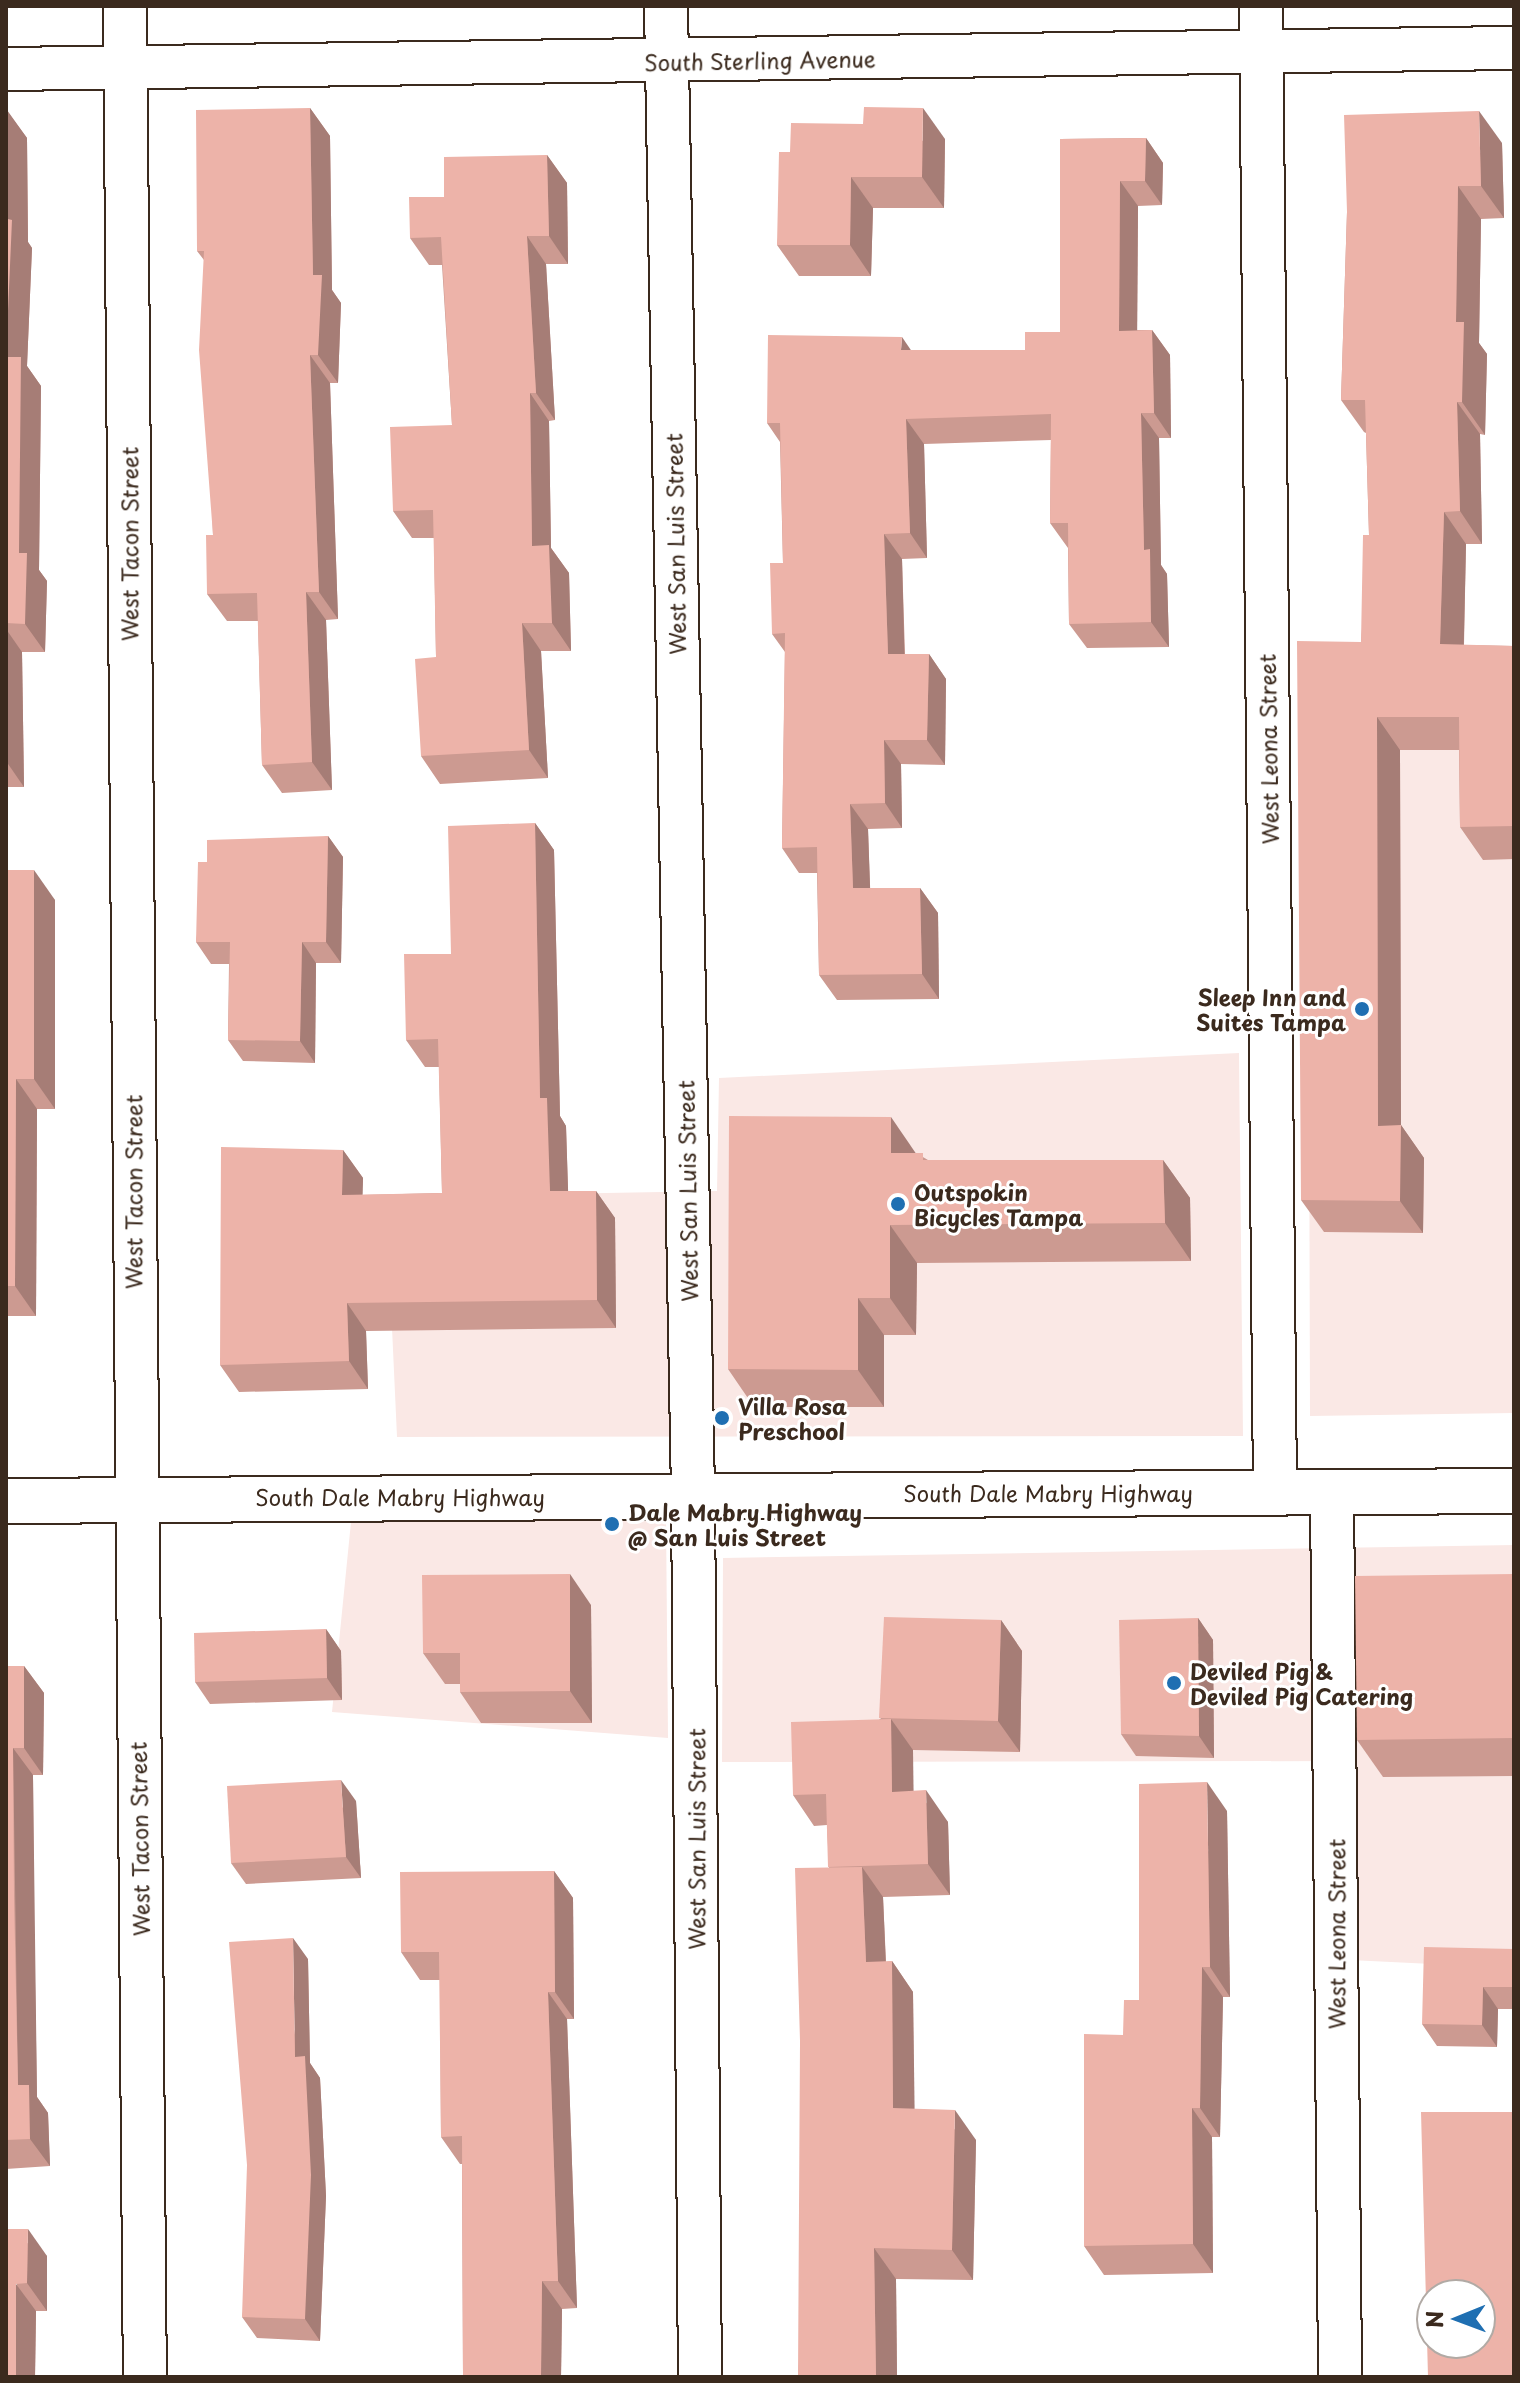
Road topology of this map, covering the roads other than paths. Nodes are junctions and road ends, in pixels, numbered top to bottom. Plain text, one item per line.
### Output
1 (125, 6) edge
2 (666, 6) edge
3 (1261, 6) edge
4 (1514, 48) edge
5 (1261, 49) junction
6 (667, 62) junction
7 (126, 68) junction
8 (6, 69) edge
9 (1514, 1491) edge
10 (1275, 1492) junction
11 (1332, 1492) junction
12 (693, 1495) junction
13 (135, 1499) junction
14 (6, 1501) edge
15 (145, 2377) edge
16 (700, 2377) edge
17 (1340, 2377) edge

1 - 7 street, West Tacon Street
2 - 6 street, West San Luis Street
3 - 5 street, West Leona Street
4 - 5 street, South Sterling Avenue
5 - 6 street, South Sterling Avenue
5 - 10 street, West Leona Street
6 - 7 street, South Sterling Avenue
6 - 12 street, West San Luis Street
7 - 8 street, South Sterling Avenue
7 - 13 street, West Tacon Street
9 - 11 main road, South Dale Mabry Highway
10 - 11 main road, South Dale Mabry Highway
10 - 12 main road, South Dale Mabry Highway
11 - 17 street, West Leona Street
12 - 13 main road, South Dale Mabry Highway
12 - 16 street, West San Luis Street
13 - 14 main road, South Dale Mabry Highway
13 - 15 street, West Tacon Street

